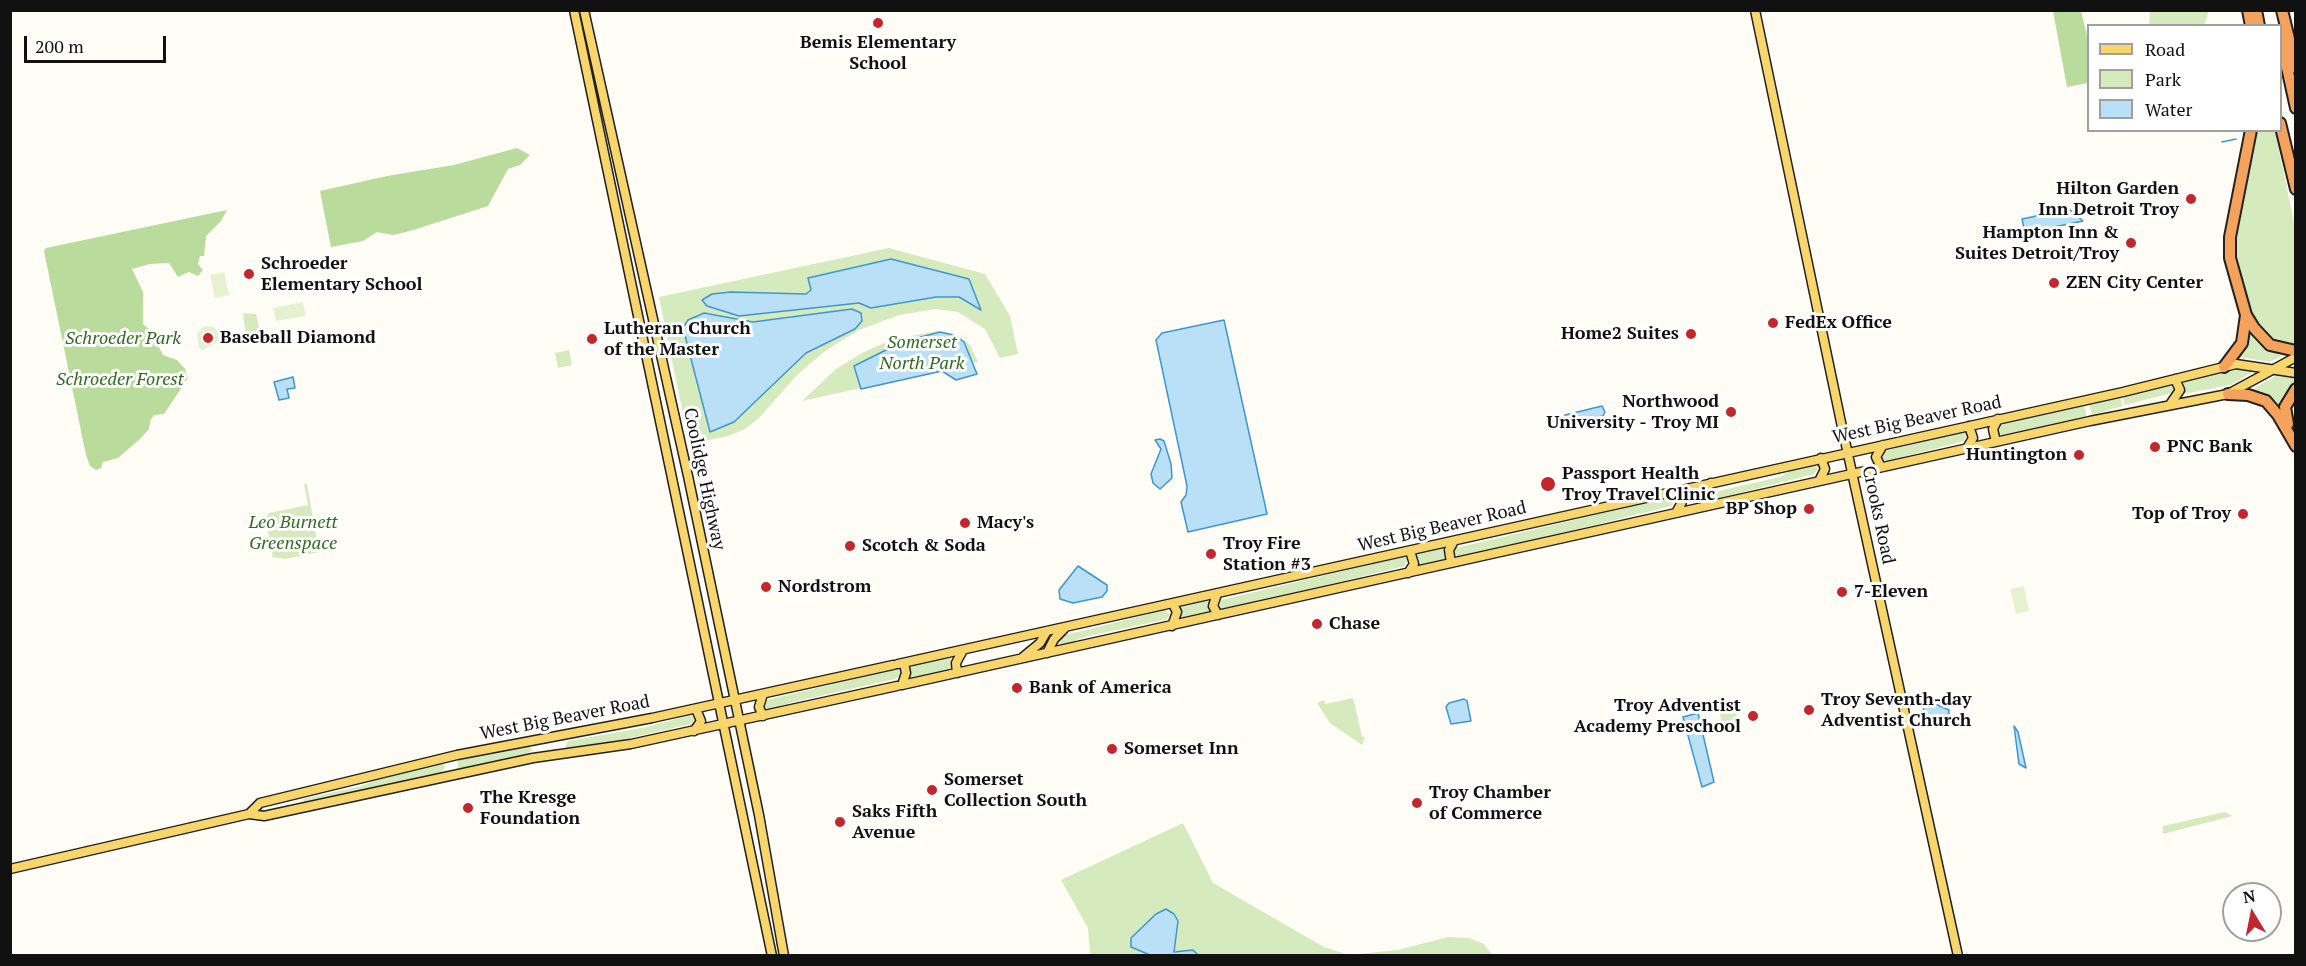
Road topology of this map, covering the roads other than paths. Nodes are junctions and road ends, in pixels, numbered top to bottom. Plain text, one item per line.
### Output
1 (574, 10) edge
2 (584, 10) edge
3 (1755, 10) edge
4 (2282, 10) edge
5 (2282, 46) edge
6 (2295, 68) edge
7 (2295, 108) edge
8 (2251, 132) edge
9 (2282, 132) edge
10 (607, 169) junction
11 (617, 169) junction
12 (2295, 189) edge
13 (627, 264) junction
14 (639, 267) junction
15 (633, 293) junction
16 (646, 295) junction
17 (2246, 315) junction
18 (2295, 351) edge
19 (2295, 357) edge
20 (2224, 367) junction
21 (2275, 369) junction
22 (2295, 373) edge
23 (2175, 379) junction
24 (2295, 389) edge
25 (2228, 394) junction
26 (2171, 403) junction
27 (1998, 420) junction
28 (1969, 426) junction
29 (1996, 442) junction
30 (1882, 445) junction
31 (2295, 446) edge
32 (1967, 448) junction
33 (1848, 452) junction
34 (1821, 459) junction
35 (1881, 467) junction
36 (1852, 473) junction
37 (1819, 481) junction
38 (1712, 483) junction
39 (1677, 491) junction
40 (1707, 506) junction
41 (1676, 513) junction
42 (686, 539) junction
43 (701, 541) junction
44 (1454, 541) junction
45 (1410, 551) junction
46 (1451, 563) junction
47 (693, 573) junction
48 (1408, 573) junction
49 (708, 575) junction
50 (1217, 594) junction
51 (1173, 604) junction
52 (1218, 615) junction
53 (1172, 626) junction
54 (1066, 627) junction
55 (706, 632) junction
56 (720, 632) junction
57 (1047, 632) junction
58 (963, 650) junction
59 (1047, 653) junction
60 (1022, 658) junction
61 (898, 664) junction
62 (957, 673) junction
63 (900, 686) junction
64 (763, 694) junction
65 (735, 700) junction
66 (721, 703) junction
67 (696, 709) junction
68 (763, 716) junction
69 (739, 721) junction
70 (725, 724) junction
71 (694, 731) junction
72 (566, 734) junction
73 (536, 740) junction
74 (562, 755) junction
75 (533, 758) junction
76 (447, 759) junction
77 (750, 773) junction
78 (736, 774) junction
79 (449, 776) junction
80 (303, 791) junction
81 (301, 808) junction
82 (249, 814) junction
83 (752, 856) junction
84 (767, 858) junction
85 (10, 869) edge
86 (772, 956) edge
87 (784, 956) edge
88 (1958, 956) edge

1 - 10 main road, Coolidge Highway
2 - 11 main road, Coolidge Highway
3 - 33 main road, Crooks Road
4 - 6 highway
5 - 7 highway
8 - 17 highway
9 - 12 highway
10 - 11 main road
10 - 13 main road, Coolidge Highway
11 - 14 main road, Coolidge Highway
13 - 14 main road
13 - 15 main road, Coolidge Highway
14 - 16 main road, Coolidge Highway
15 - 16 main road
15 - 42 main road, Coolidge Highway
16 - 43 main road, Coolidge Highway
17 - 18 highway
17 - 20 highway
19 - 21 main road, West Big Beaver Road
20 - 21 main road, West Big Beaver Road
20 - 23 main road, West Big Beaver Road
21 - 22 main road, West Big Beaver Road
21 - 25 main road, West Big Beaver Road
23 - 26 main road
23 - 27 main road, West Big Beaver Road
24 - 31 highway
25 - 26 main road, West Big Beaver Road
25 - 31 highway
26 - 29 main road, West Big Beaver Road
27 - 28 main road, West Big Beaver Road
27 - 29 main road
28 - 30 main road, West Big Beaver Road
28 - 32 main road
29 - 32 main road, West Big Beaver Road
30 - 33 main road, West Big Beaver Road
30 - 35 main road
32 - 35 main road, West Big Beaver Road
33 - 34 main road, West Big Beaver Road
33 - 36 main road, Crooks Road
34 - 37 main road
34 - 38 main road, West Big Beaver Road
35 - 36 main road, West Big Beaver Road
36 - 37 main road, West Big Beaver Road
36 - 88 main road, Crooks Road
37 - 40 main road, West Big Beaver Road
38 - 39 main road, West Big Beaver Road
38 - 40 main road
39 - 41 main road
39 - 44 main road, West Big Beaver Road
40 - 41 main road, West Big Beaver Road
41 - 46 main road, West Big Beaver Road
42 - 43 main road
42 - 47 main road, Coolidge Highway
43 - 49 main road, Coolidge Highway
44 - 45 main road, West Big Beaver Road
44 - 46 main road
45 - 48 main road
45 - 50 main road, West Big Beaver Road
46 - 48 main road, West Big Beaver Road
47 - 49 main road
47 - 55 main road, Coolidge Highway
48 - 52 main road, West Big Beaver Road
49 - 56 main road, Coolidge Highway
50 - 51 main road, West Big Beaver Road
50 - 52 main road
51 - 53 main road
51 - 54 main road, West Big Beaver Road
52 - 53 main road, West Big Beaver Road
53 - 59 main road, West Big Beaver Road
54 - 57 main road, West Big Beaver Road
54 - 59 main road
55 - 56 main road
55 - 66 main road, Coolidge Highway
56 - 65 main road, Coolidge Highway
57 - 58 main road, West Big Beaver Road
57 - 60 main road
58 - 61 main road, West Big Beaver Road
58 - 62 main road
59 - 60 main road, West Big Beaver Road
60 - 62 main road, West Big Beaver Road
61 - 63 main road
61 - 64 main road, West Big Beaver Road
62 - 63 main road, West Big Beaver Road
63 - 68 main road, West Big Beaver Road
64 - 65 main road, West Big Beaver Road
64 - 68 main road
65 - 66 main road, West Big Beaver Road
65 - 69 main road, Coolidge Highway
66 - 67 main road, West Big Beaver Road
66 - 70 main road, Coolidge Highway
67 - 71 main road
67 - 72 main road, West Big Beaver Road
68 - 69 main road, West Big Beaver Road
69 - 70 main road, West Big Beaver Road
69 - 77 main road, Coolidge Highway
70 - 71 main road, West Big Beaver Road
70 - 78 main road, Coolidge Highway
71 - 74 main road, West Big Beaver Road
72 - 73 main road, West Big Beaver Road
72 - 74 main road
73 - 75 main road
73 - 76 main road, West Big Beaver Road
74 - 75 main road, West Big Beaver Road
75 - 79 main road, West Big Beaver Road
76 - 79 main road
76 - 80 main road, West Big Beaver Road
77 - 78 main road
77 - 84 main road, Coolidge Highway
78 - 83 main road, Coolidge Highway
79 - 81 main road, West Big Beaver Road
80 - 81 main road
80 - 82 main road, West Big Beaver Road
81 - 82 main road, West Big Beaver Road
82 - 85 main road, West Big Beaver Road
83 - 84 main road
83 - 86 main road, Coolidge Highway
84 - 87 main road, Coolidge Highway

